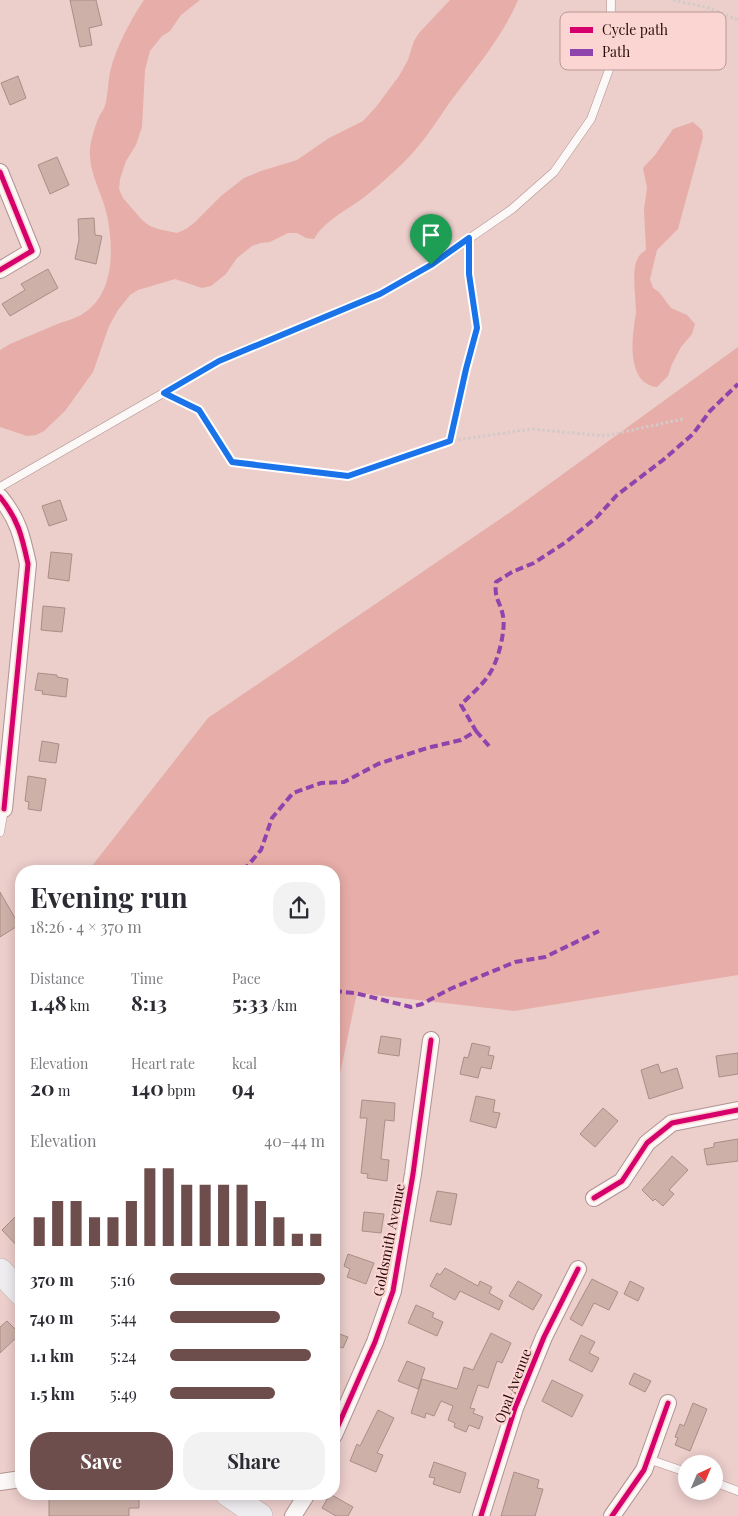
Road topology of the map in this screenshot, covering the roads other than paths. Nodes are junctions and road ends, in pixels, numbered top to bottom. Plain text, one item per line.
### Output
1 (609, 70) edge
2 (0, 172) edge
3 (0, 270) edge
4 (0, 487) edge
5 (0, 497) edge
6 (4, 809) joint
7 (0, 832) edge
8 (431, 1040) dead end
9 (738, 1110) edge
10 (594, 1198) dead end
11 (578, 1269) dead end
12 (0, 1271) edge
13 (15, 1287) edge
14 (668, 1404) dead end
15 (340, 1421) edge
16 (648, 1459) junction
17 (678, 1469) edge
18 (15, 1480) edge
19 (0, 1482) edge
20 (723, 1485) edge
21 (738, 1491) edge
22 (237, 1500) edge
23 (303, 1500) edge
24 (260, 1516) edge
25 (293, 1516) edge
26 (481, 1516) edge
27 (612, 1516) edge

1 - 4 lane
2 - 3 street
5 - 6 street
6 - 7 lane
8 - 15 street, Goldsmith Avenue
9 - 10 street
11 - 26 street, Opal Avenue
12 - 13 main road
14 - 16 street
16 - 17 lane
16 - 27 street
18 - 19 street
20 - 21 lane
22 - 24 main road
23 - 25 street

